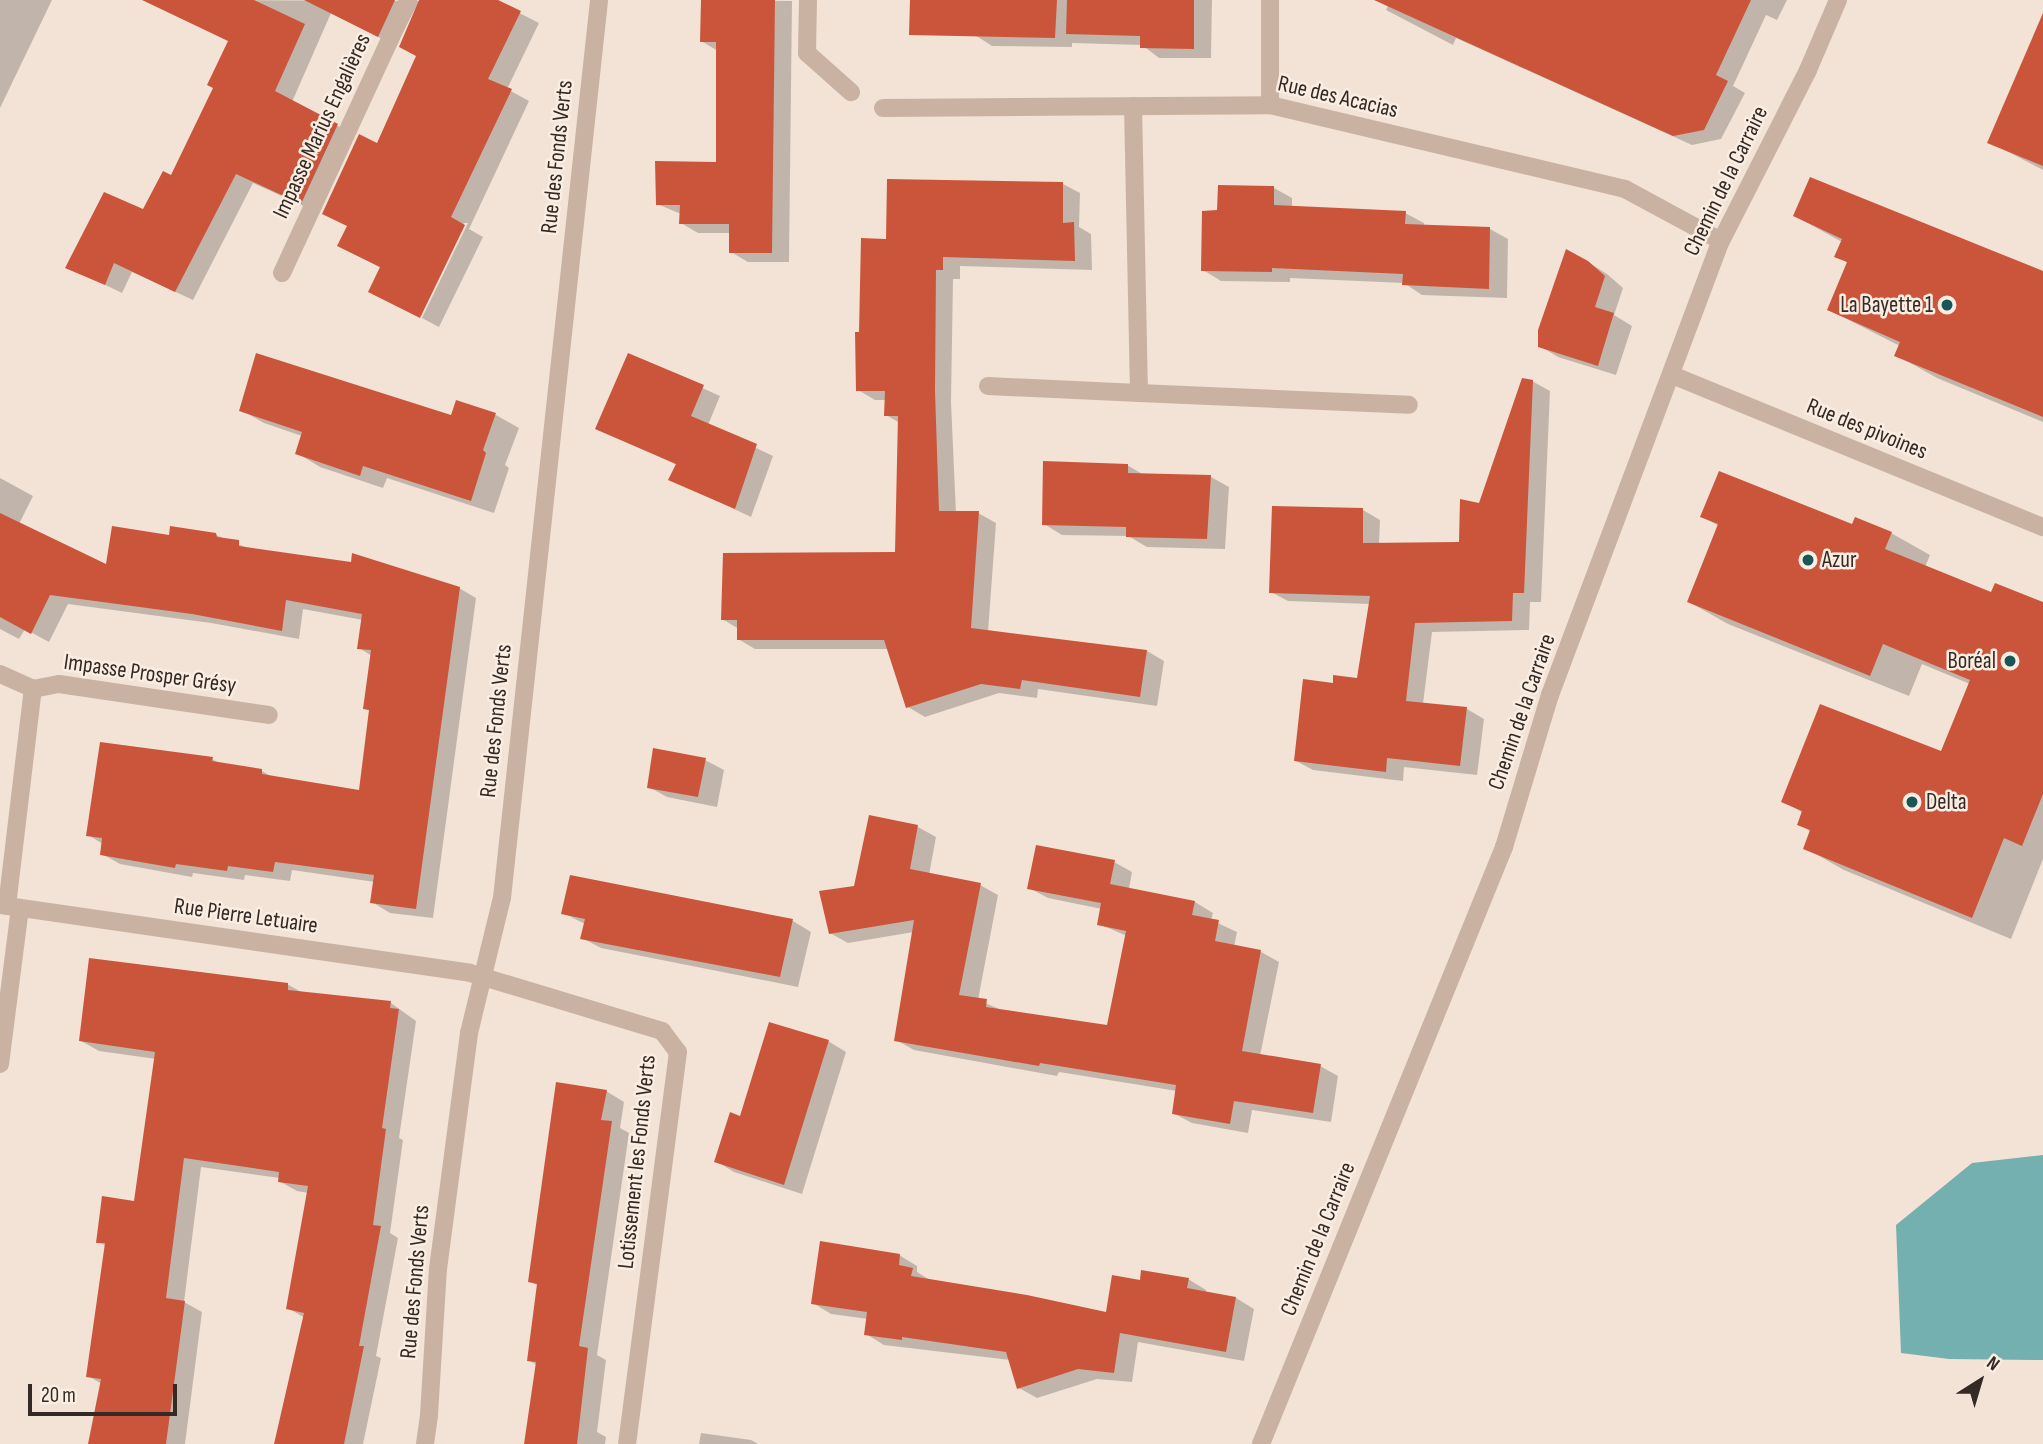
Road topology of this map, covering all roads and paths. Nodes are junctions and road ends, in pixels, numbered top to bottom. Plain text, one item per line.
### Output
1 (408, 0) edge
2 (599, 0) edge
3 (807, 0) edge
4 (1270, 0) edge
5 (1838, 0) edge
6 (851, 92) dead end
7 (1270, 105) junction
8 (1133, 106) junction
9 (883, 108) dead end
10 (1721, 241) junction
11 (282, 273) dead end
12 (1672, 375) junction
13 (988, 386) dead end
14 (1139, 393) junction
15 (1409, 405) dead end
16 (2043, 527) edge
17 (0, 674) edge
18 (33, 688) junction
19 (269, 715) dead end
20 (9, 907) edge
21 (485, 977) junction
22 (0, 1064) edge
23 (425, 1444) edge
24 (627, 1444) edge
25 (1261, 1444) edge

1 - 11 street, Impasse Marius Engalières
2 - 21 street, Rue des Fonds Verts
3 - 6 street
4 - 7 street
5 - 10 street, Chemin de la Carraire
7 - 8 street, Rue des Acacias
7 - 10 street, Rue des Acacias
8 - 9 street, Rue des Acacias
8 - 14 street
10 - 12 street, Chemin de la Carraire
12 - 16 street, Rue des pivoines
12 - 25 street, Chemin de la Carraire
13 - 14 street
14 - 15 street
17 - 18 street
18 - 19 street, Impasse Prosper Grésy
18 - 20 street, Impasse Prosper Grésy
20 - 21 street, Rue Pierre Letuaire
20 - 22 street, Impasse Prosper Grésy
21 - 23 street, Rue des Fonds Verts
21 - 24 street, Lotissement les Fonds Verts

